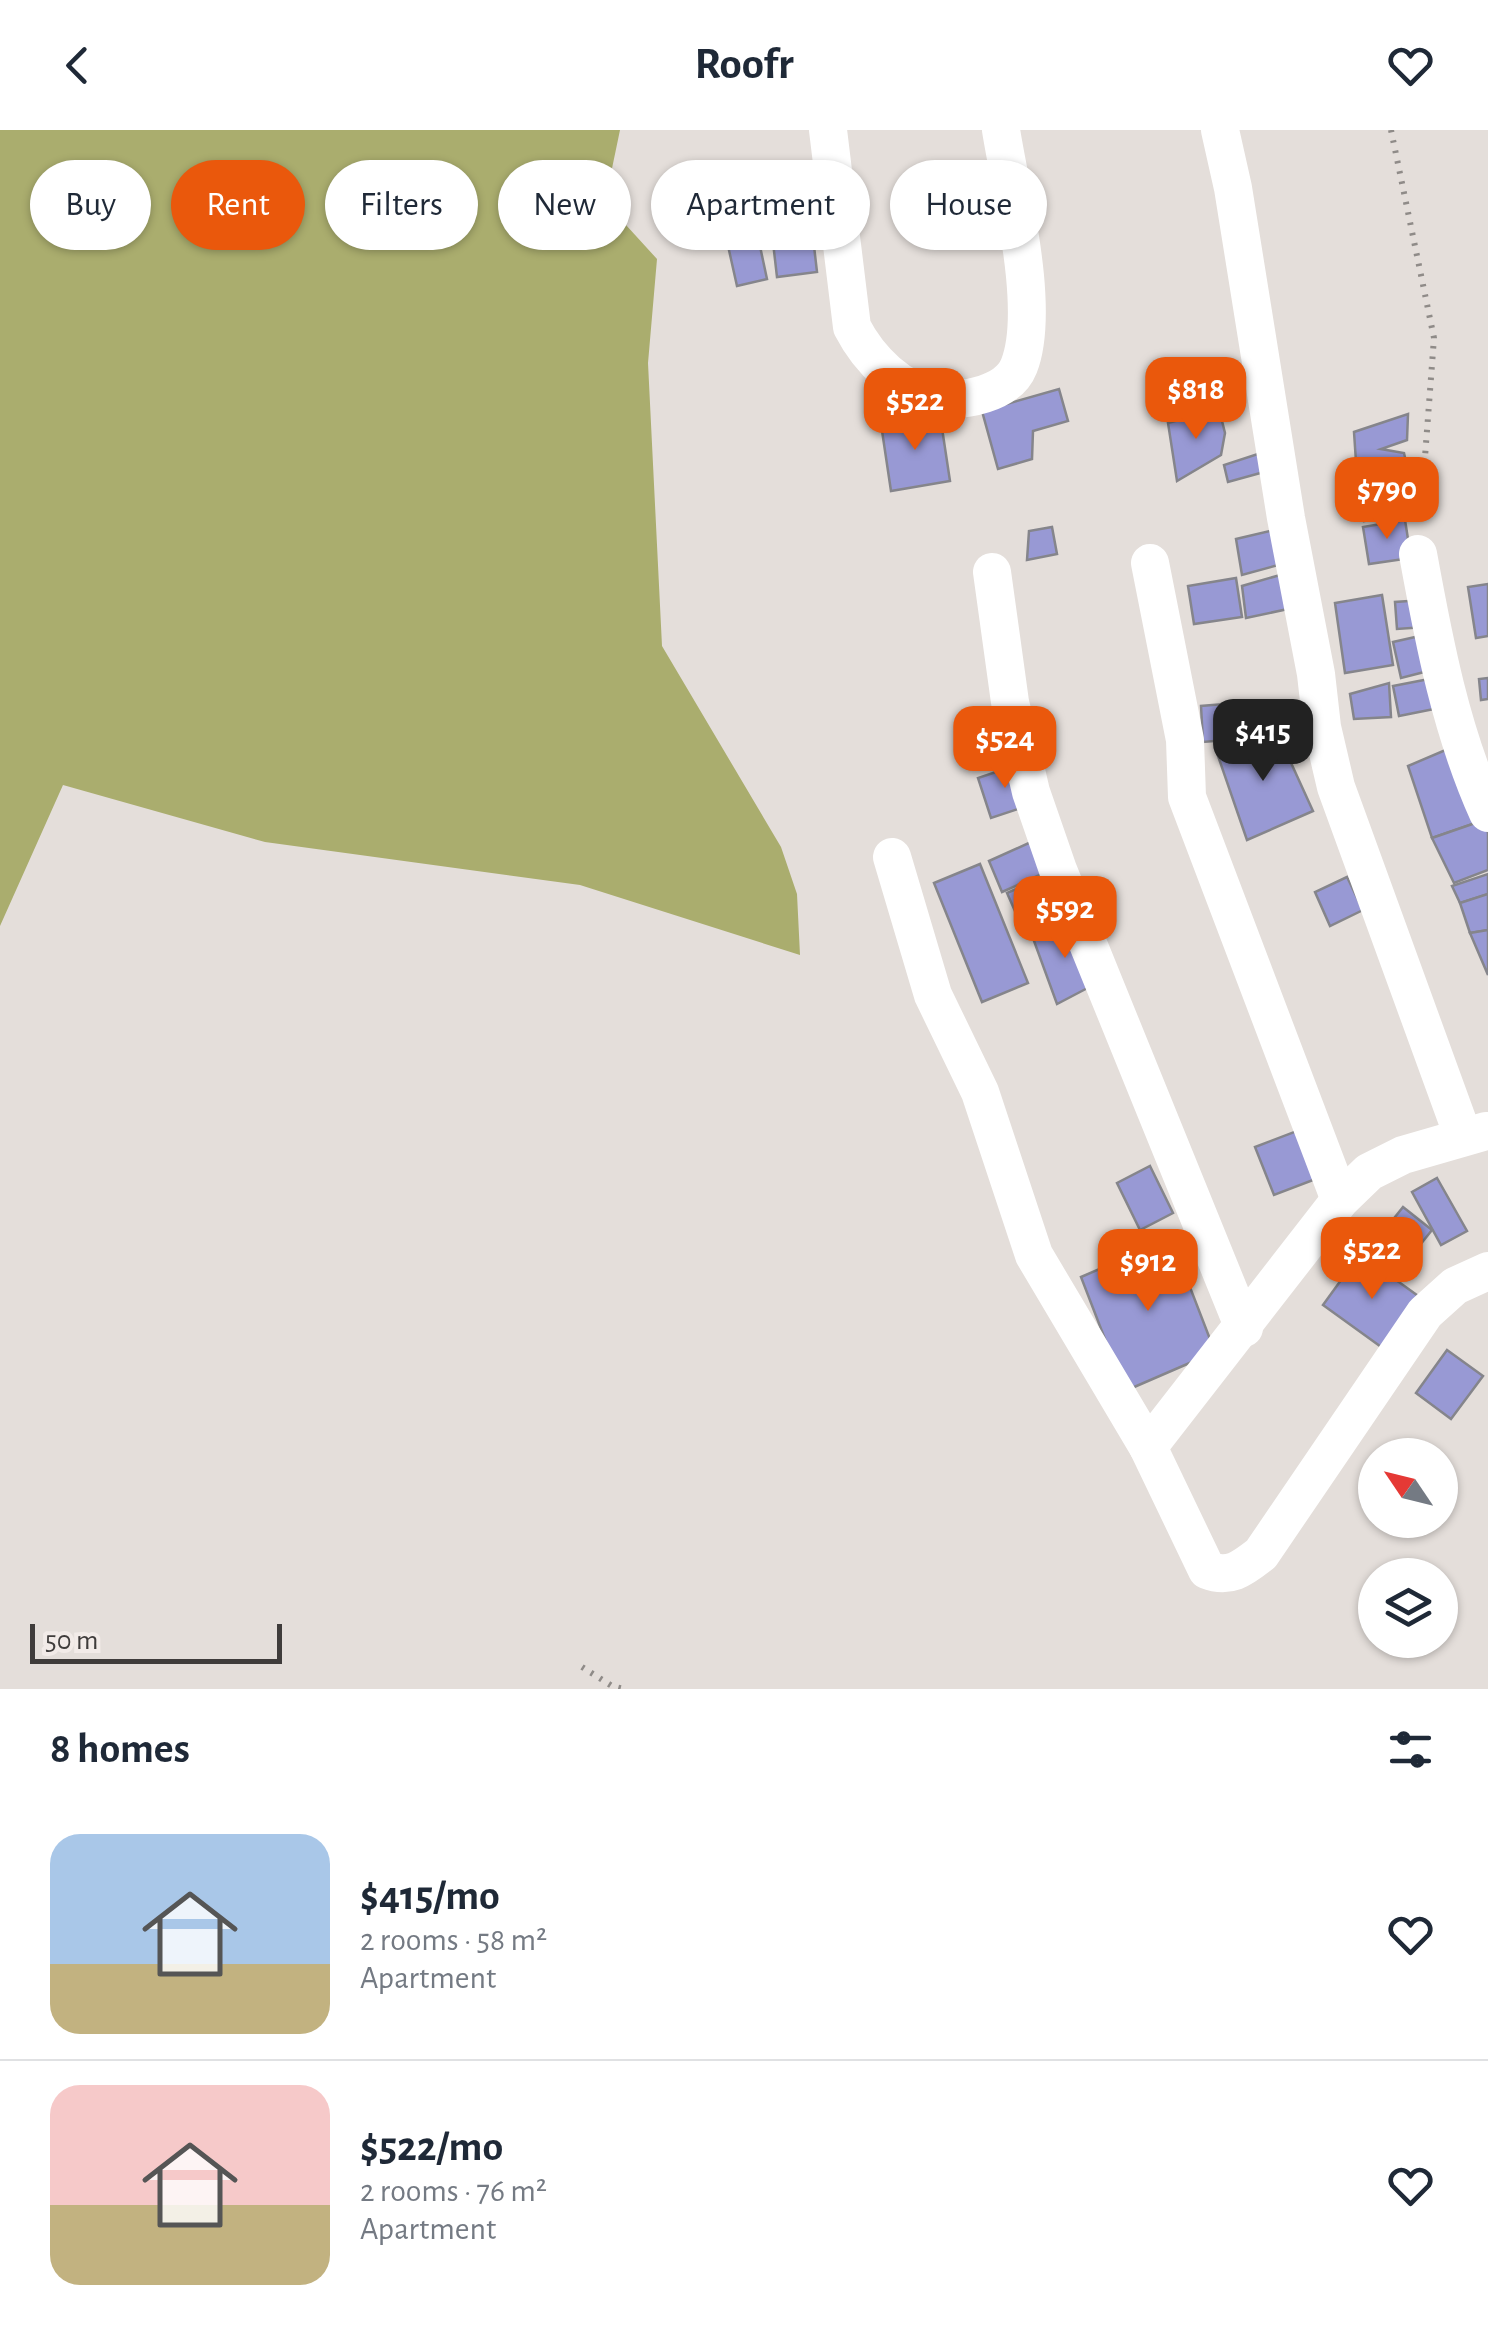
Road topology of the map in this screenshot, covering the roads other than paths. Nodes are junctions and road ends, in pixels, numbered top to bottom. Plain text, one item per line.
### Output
1 (828, 130) edge
2 (1001, 130) edge
3 (1220, 130) edge
4 (1418, 554) road end
5 (1150, 563) dead end
6 (992, 572) dead end
7 (1488, 813) edge
8 (892, 857) dead end
9 (1475, 1133) edge
10 (1340, 1200) junction
11 (1488, 1271) edge
12 (1244, 1328) junction
13 (1148, 1447) junction

1 - 2 street
3 - 9 street
4 - 7 street
5 - 10 street
6 - 12 street
8 - 13 street
9 - 10 street
10 - 12 street
11 - 13 street
12 - 13 street

